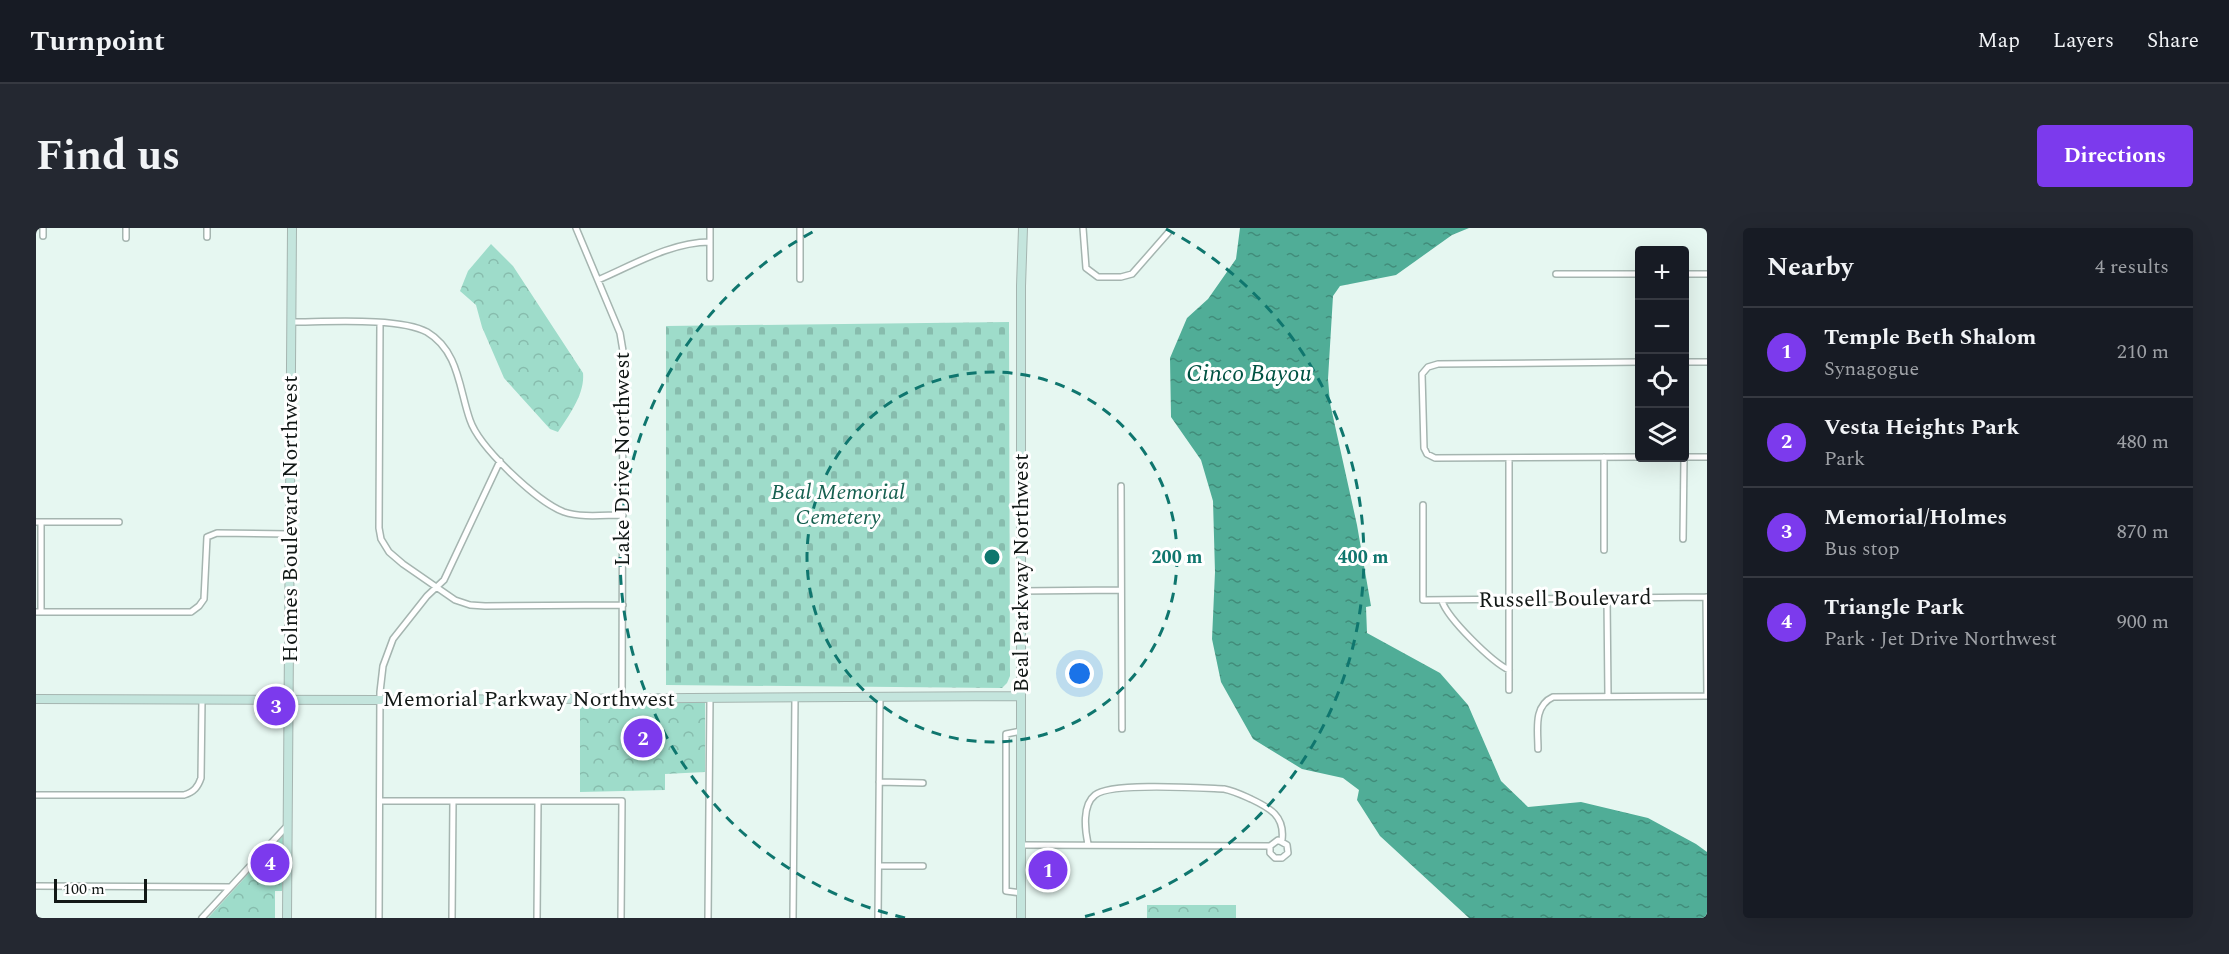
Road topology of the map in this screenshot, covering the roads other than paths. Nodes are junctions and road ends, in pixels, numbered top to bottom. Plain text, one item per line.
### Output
1 (43, 228) edge
2 (126, 228) edge
3 (207, 228) edge
4 (292, 228) edge
5 (576, 228) edge
6 (710, 228) edge
7 (800, 228) edge
8 (1023, 228) edge
9 (1083, 228) edge
10 (1168, 233) dead end
11 (43, 236) dead end
12 (207, 237) dead end
13 (126, 238) dead end
14 (710, 242) junction
15 (1556, 274) dead end
16 (1635, 274) edge
17 (1689, 274) edge
18 (1707, 274) edge
19 (710, 278) dead end
20 (800, 279) dead end
21 (598, 280) junction
22 (291, 322) junction
23 (380, 323) junction
24 (1635, 362) edge
25 (1689, 362) edge
26 (1707, 362) edge
27 (1635, 457) edge
28 (1689, 457) edge
29 (1707, 457) edge
30 (1509, 458) junction
31 (1604, 458) junction
32 (500, 461) junction
33 (1684, 462) edge
34 (1121, 486) dead end
35 (1423, 505) dead end
36 (623, 515) junction
37 (39, 522) edge
38 (119, 522) dead end
39 (289, 534) junction
40 (1683, 539) dead end
41 (1604, 550) dead end
42 (436, 587) junction
43 (1121, 590) junction
44 (1021, 591) junction
45 (1706, 597) edge
46 (1607, 598) junction
47 (1509, 599) junction
48 (1442, 601) junction
49 (622, 605) junction
50 (38, 612) edge
51 (1509, 670) junction
52 (1509, 690) dead end
53 (1021, 696) junction
54 (1608, 696) junction
55 (1707, 696) edge
56 (795, 697) junction
57 (880, 697) junction
58 (622, 698) junction
59 (710, 698) junction
60 (36, 699) edge
61 (202, 700) junction
62 (381, 700) junction
63 (288, 701) junction
64 (1122, 729) dead end
65 (1021, 731) junction
66 (1538, 749) dead end
67 (879, 782) junction
68 (923, 783) dead end
69 (1088, 790) dead end
70 (36, 795) edge
71 (1094, 796) junction
72 (380, 801) junction
73 (453, 801) junction
74 (538, 801) junction
75 (287, 826) junction
76 (1282, 840) junction
77 (1021, 844) junction
78 (1088, 844) junction
79 (1270, 846) junction
80 (879, 866) junction
81 (923, 866) dead end
82 (36, 886) edge
83 (230, 887) junction
84 (1021, 893) junction
85 (202, 918) edge
86 (286, 918) edge
87 (379, 918) edge
88 (452, 918) edge
89 (537, 918) edge
90 (621, 918) edge
91 (708, 918) edge
92 (793, 918) edge
93 (878, 918) edge
94 (1021, 918) edge

1 - 11 street
2 - 13 street
3 - 12 street
4 - 22 street, Holmes Boulevard Northwest
5 - 21 street, Lake Drive Northwest
6 - 14 street
7 - 20 street
8 - 44 street, Beal Parkway Northwest
9 - 10 street
14 - 19 street
14 - 21 street
15 - 16 street
17 - 18 street
21 - 36 street, Lake Drive Northwest
22 - 23 street
22 - 39 street, Holmes Boulevard Northwest
23 - 32 street
23 - 42 street
24 - 30 street
25 - 26 street
27 - 31 street
28 - 29 street
30 - 31 street
30 - 47 street
31 - 41 street
32 - 36 street
32 - 42 street
33 - 40 street
34 - 43 street
35 - 48 street, Russell Boulevard
36 - 49 street, Lake Drive Northwest
37 - 38 street
37 - 50 street
39 - 50 street
39 - 63 street, Holmes Boulevard Northwest
42 - 49 street
42 - 62 street
43 - 44 street
43 - 64 street
44 - 53 street, Beal Parkway Northwest
45 - 46 street, Russell Boulevard
45 - 55 street
46 - 47 street, Russell Boulevard
46 - 54 street
47 - 48 street, Russell Boulevard
47 - 51 street
48 - 51 street
49 - 58 street, Lake Drive Northwest
51 - 52 street
53 - 57 street, Memorial Parkway Northwest
53 - 65 street, Beal Parkway Northwest
54 - 55 street
54 - 66 street
56 - 57 street, Memorial Parkway Northwest
56 - 59 street, Memorial Parkway Northwest
56 - 92 street
57 - 67 street
58 - 59 street, Memorial Parkway Northwest
58 - 62 street, Memorial Parkway Northwest
59 - 91 street
60 - 61 street, Memorial Parkway Northwest
61 - 63 street, Memorial Parkway Northwest
61 - 70 street
62 - 63 street, Memorial Parkway Northwest
62 - 72 street
63 - 75 street, Holmes Boulevard Northwest
65 - 77 street, Beal Parkway Northwest
65 - 84 street
67 - 68 street
67 - 80 street
69 - 71 street
71 - 76 street
71 - 78 street
72 - 73 street
72 - 87 street
73 - 74 street
73 - 88 street
74 - 89 street
74 - 90 street
75 - 83 street
75 - 86 street, Holmes Boulevard Northwest
76 - 79 street
76 - 79 street
77 - 78 street
77 - 84 street, Beal Parkway Northwest
78 - 79 street
80 - 81 street
80 - 93 street
82 - 83 street
83 - 85 street
84 - 94 street, Beal Parkway Northwest

